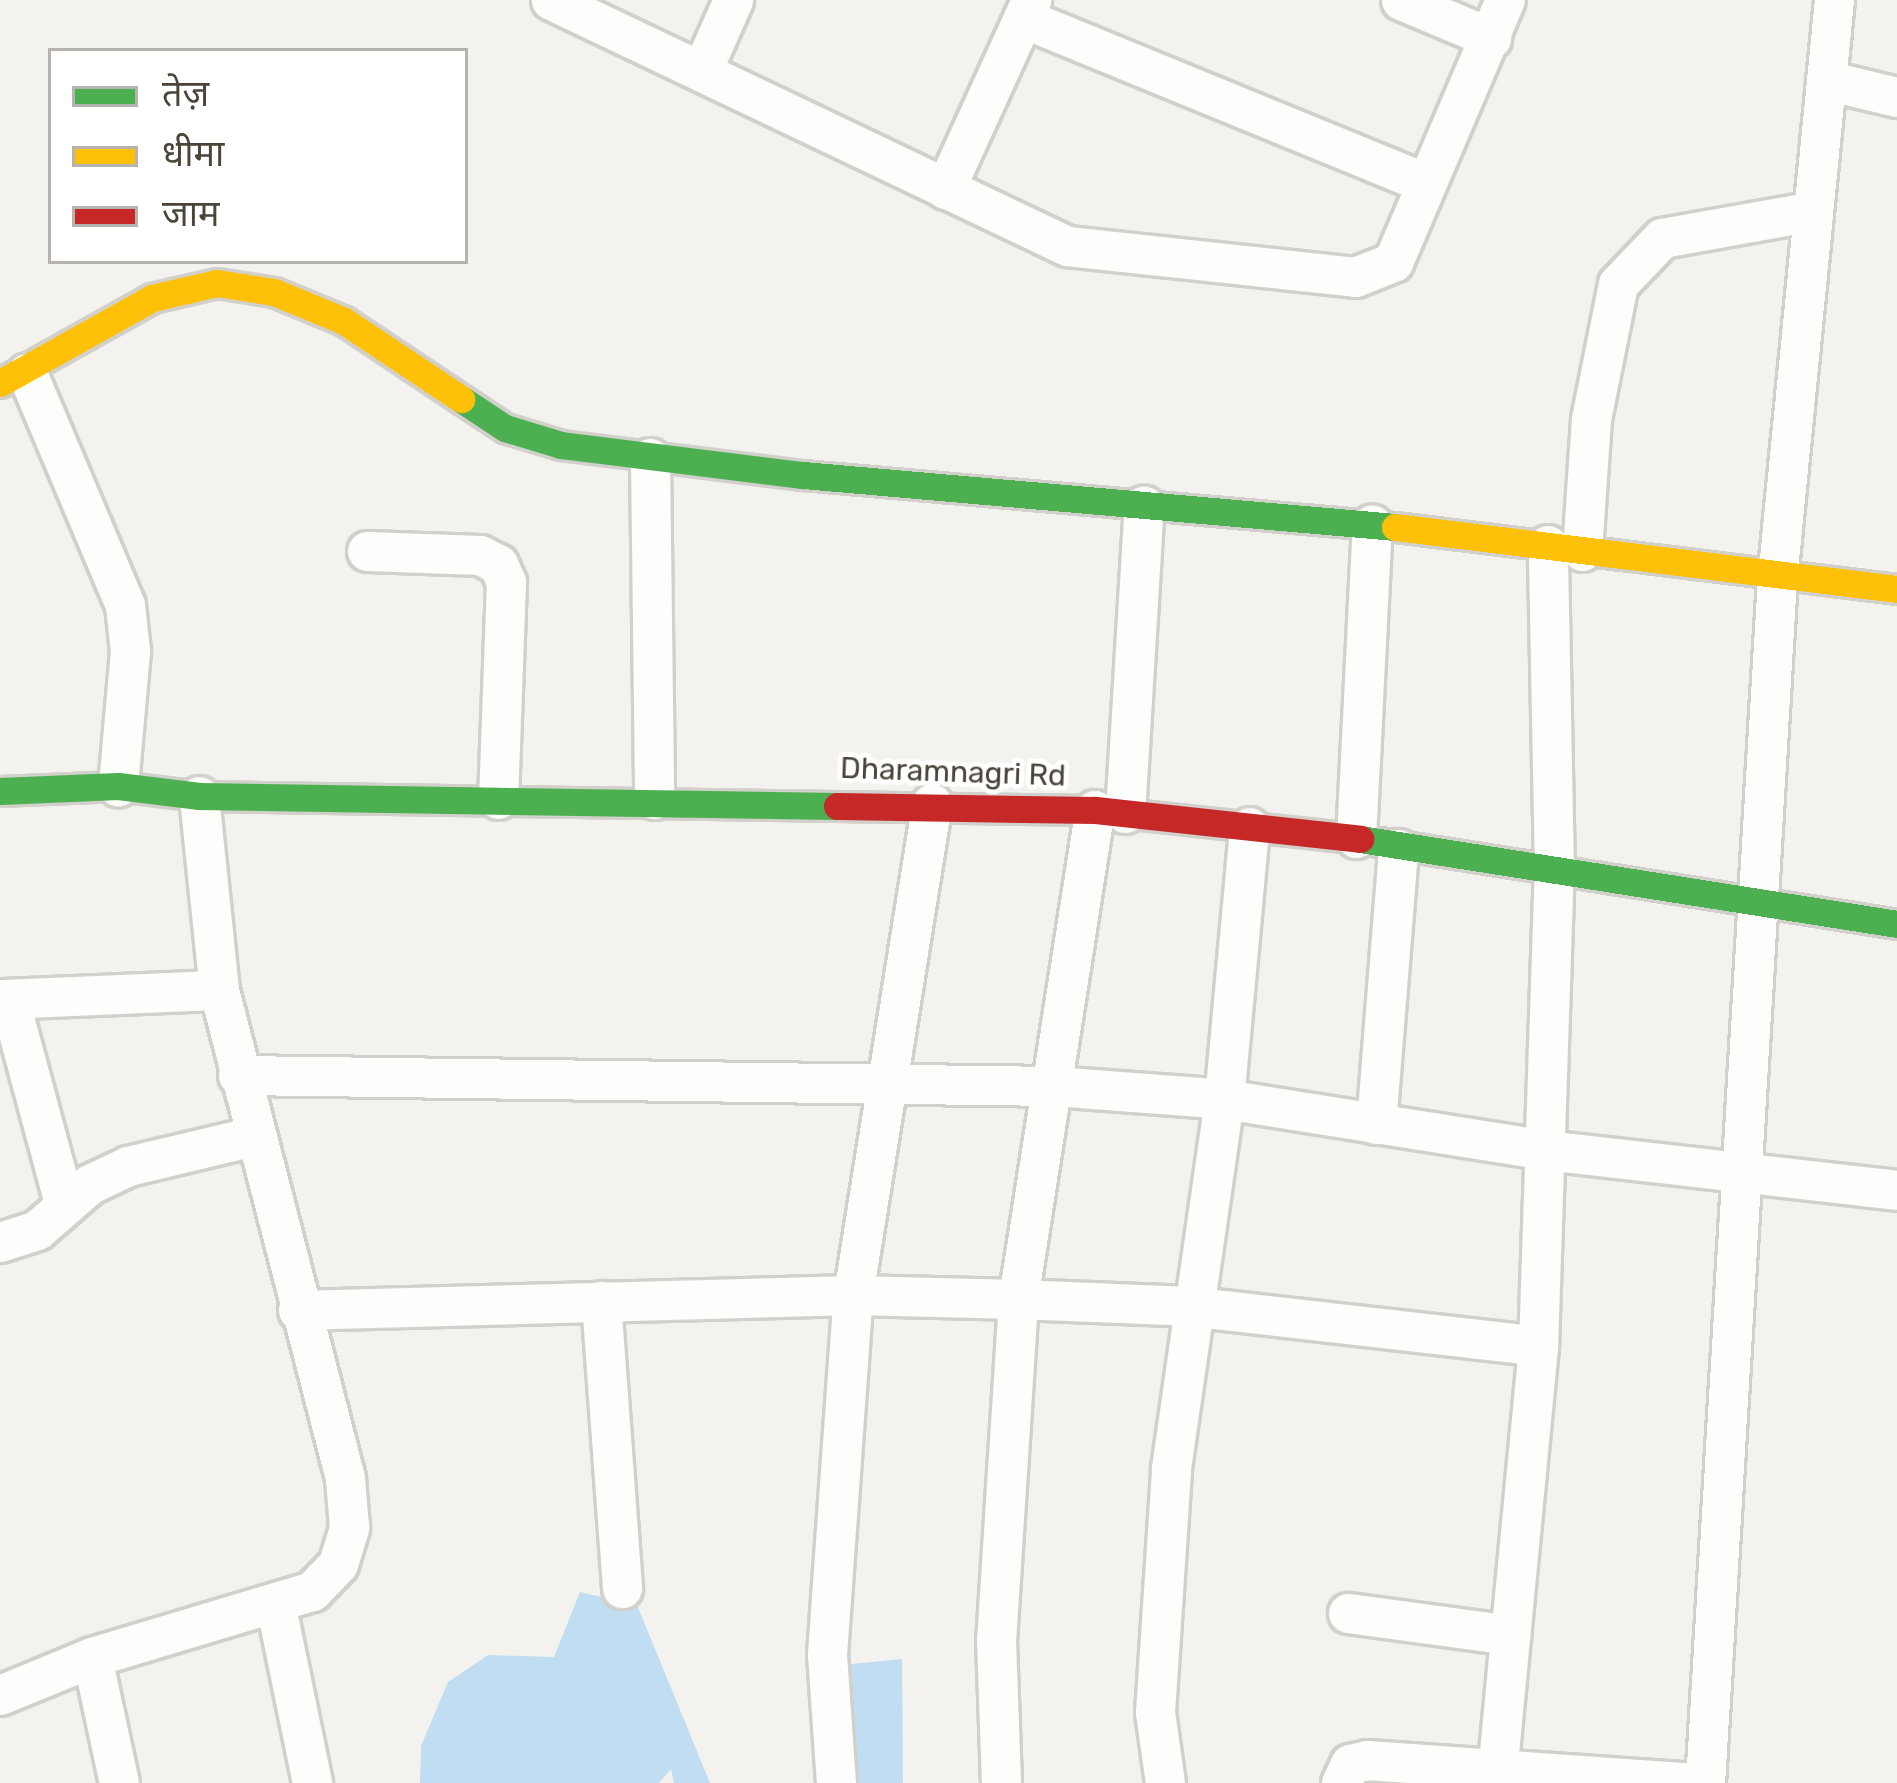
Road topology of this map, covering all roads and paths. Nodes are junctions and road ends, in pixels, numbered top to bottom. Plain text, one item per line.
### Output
1 (551, 0) edge
2 (734, 0) edge
3 (1401, 0) edge
4 (1505, 0) edge
5 (1834, 0) edge
6 (1027, 9) edge
7 (1490, 38) junction
8 (702, 70) junction
9 (1826, 80) junction
10 (1897, 97) edge
11 (1424, 183) junction
12 (945, 189) junction
13 (1813, 211) junction
14 (14, 378) edge
15 (650, 458) junction
16 (1144, 506) junction
17 (1372, 524) junction
18 (1565, 548) junction
19 (367, 551) dead end
20 (1778, 579) junction
21 (1897, 589) edge
22 (118, 786) junction
23 (0, 791) edge
24 (199, 796) junction
25 (498, 799) junction
26 (654, 799) junction
27 (932, 803) junction
28 (1110, 812) junction
29 (1249, 826) junction
30 (1356, 838) junction
31 (1398, 848) junction
32 (1554, 872) junction
33 (1759, 901) junction
34 (1897, 924) edge
35 (219, 990) junction
36 (4, 999) edge
37 (238, 1075) junction
38 (886, 1079) junction
39 (1053, 1086) junction
40 (1224, 1099) junction
41 (1376, 1124) junction
42 (254, 1136) junction
43 (1546, 1150) junction
44 (1748, 1173) junction
45 (1897, 1190) edge
46 (65, 1206) junction
47 (0, 1242) edge
48 (853, 1295) junction
49 (1018, 1299) junction
50 (601, 1301) junction
51 (1189, 1306) junction
52 (298, 1310) junction
53 (1538, 1346) junction
54 (622, 1588) dead end
55 (276, 1607) junction
56 (1348, 1613) dead end
57 (1510, 1635) junction
58 (92, 1657) junction
59 (0, 1695) edge
60 (1497, 1775) edge
61 (119, 1783) edge
62 (312, 1783) edge
63 (836, 1783) edge
64 (1001, 1783) edge
65 (1165, 1783) edge
66 (1340, 1783) edge
67 (1702, 1783) edge

1 - 8 street
2 - 8 street
3 - 7 street
4 - 7 street
5 - 9 street
6 - 11 street
6 - 12 street
7 - 11 street
8 - 12 street
9 - 10 street
9 - 13 street
11 - 12 street
13 - 18 street
13 - 20 street
14 - 15 street
14 - 22 street
15 - 16 street
15 - 26 street
16 - 17 street
16 - 28 street
17 - 18 street
17 - 30 street
18 - 20 street
18 - 32 street
19 - 25 street
20 - 21 street
20 - 33 street
22 - 23 street, Dharamnagri Rd
22 - 24 street, Dharamnagri Rd
24 - 25 street, Dharamnagri Rd
24 - 35 street
25 - 26 street, Dharamnagri Rd
26 - 27 street, Dharamnagri Rd
27 - 28 street, Dharamnagri Rd
27 - 38 street
28 - 29 street, Dharamnagri Rd
28 - 39 street
29 - 30 street, Dharamnagri Rd
29 - 40 street
30 - 31 street, Dharamnagri Rd
31 - 32 street, Dharamnagri Rd
31 - 41 street
32 - 33 street, Dharamnagri Rd
32 - 43 street
33 - 34 street, Dharamnagri Rd
33 - 44 street
35 - 36 street
35 - 37 street
36 - 46 street
37 - 38 street
37 - 42 street
38 - 39 street
38 - 48 street
39 - 40 street
39 - 49 street
40 - 41 street
40 - 51 street
41 - 43 street
42 - 46 street
42 - 52 street
43 - 44 street
43 - 53 street
44 - 45 street
44 - 67 street
46 - 47 street
48 - 49 street
48 - 50 street
48 - 63 street
49 - 51 street
49 - 64 street
50 - 52 street
50 - 54 street
51 - 53 street
51 - 65 street
52 - 55 street
53 - 57 street
55 - 58 street
55 - 62 street
56 - 57 street
57 - 60 street
58 - 59 street
58 - 61 street
60 - 66 street
60 - 67 street

